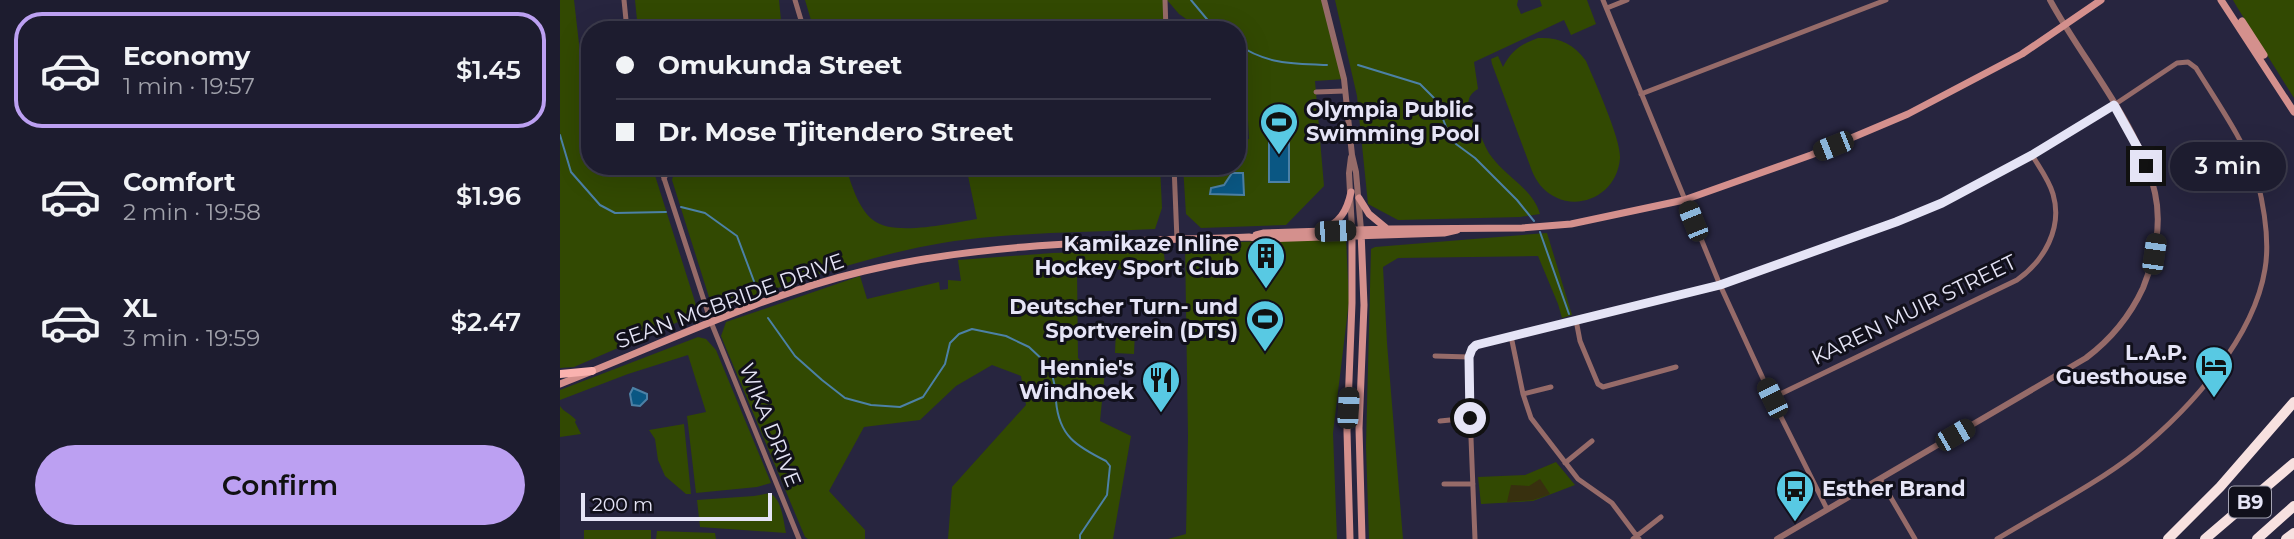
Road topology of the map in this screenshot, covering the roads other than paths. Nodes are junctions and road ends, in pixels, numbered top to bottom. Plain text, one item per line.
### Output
1 (624, 0) edge
2 (795, 0) edge
3 (1165, 0) edge
4 (1324, 0) edge
5 (1603, 0) edge
6 (1627, 0) edge
7 (1885, 0) edge
8 (2050, 0) edge
9 (2101, 0) edge
10 (2221, 0) edge
11 (2228, 0) edge
12 (1607, 8) junction
13 (626, 21) edge
14 (801, 21) edge
15 (1166, 21) edge
16 (2064, 26) junction
17 (1345, 91) junction
18 (1316, 92) dead end
19 (1641, 94) junction
20 (2114, 105) junction
21 (2294, 105) edge
22 (2294, 112) edge
23 (1352, 155) junction
24 (2032, 155) junction
25 (663, 175) edge
26 (666, 175) edge
27 (1174, 175) edge
28 (664, 179) junction
29 (1351, 192) junction
30 (1359, 198) junction
31 (1684, 200) junction
32 (1388, 229) junction
33 (1457, 230) junction
34 (1317, 231) junction
35 (1357, 233) junction
36 (1249, 237) junction
37 (1177, 240) junction
38 (1720, 285) junction
39 (1576, 320) junction
40 (711, 323) junction
41 (1511, 336) junction
42 (1434, 356) dead end
43 (1469, 357) junction
44 (1676, 367) dead end
45 (592, 371) junction
46 (560, 374) edge
47 (560, 384) edge
48 (1551, 387) dead end
49 (1523, 394) junction
50 (1772, 398) junction
51 (2294, 402) edge
52 (1470, 418) junction
53 (1440, 421) dead end
54 (1592, 441) dead end
55 (1565, 463) junction
56 (2294, 463) edge
57 (1880, 479) junction
58 (1444, 484) dead end
59 (1473, 484) junction
60 (2294, 506) edge
61 (1827, 509) junction
62 (1661, 517) dead end
63 (2294, 533) edge
64 (1636, 538) edge
65 (799, 539) edge
66 (1350, 539) edge
67 (1362, 539) edge
68 (1475, 539) edge
69 (1777, 539) edge
70 (1915, 539) edge
71 (1997, 539) edge
72 (2168, 539) edge
73 (2205, 539) edge
74 (2256, 539) edge
75 (2286, 539) edge

1 - 13 street
2 - 14 street
3 - 15 street
4 - 17 street
5 - 12 street
6 - 12 street
7 - 19 street
8 - 16 street
9 - 16 main road, SEAN MCBRIDE DRIVE
10 - 22 main road
11 - 21 main road
12 - 19 street
16 - 20 street
16 - 31 main road, SEAN MCBRIDE DRIVE
17 - 18 street
17 - 23 street
19 - 31 street
20 - 24 street
20 - 57 street
20 - 71 street
23 - 29 street
23 - 30 street
24 - 38 street
24 - 50 street, KAREN MUIR STREET
25 - 28 street, WIKA DRIVE
26 - 28 street
27 - 37 street
28 - 40 street, WIKA DRIVE
29 - 34 main road
29 - 35 street
30 - 32 main road
30 - 35 street
31 - 33 main road, SEAN MCBRIDE DRIVE
31 - 38 street
32 - 33 main road, SEAN MCBRIDE DRIVE
32 - 35 main road, SEAN MCBRIDE DRIVE
33 - 35 main road, SEAN MCBRIDE DRIVE
34 - 35 main road, SEAN MCBRIDE DRIVE
34 - 36 main road, SEAN MCBRIDE DRIVE
35 - 36 main road, SEAN MCBRIDE DRIVE
35 - 66 main road
35 - 67 main road
36 - 37 main road, SEAN MCBRIDE DRIVE
37 - 40 main road, SEAN MCBRIDE DRIVE
38 - 39 street
38 - 50 street
39 - 41 street
39 - 44 street
40 - 45 main road, SEAN MCBRIDE DRIVE
40 - 65 street, WIKA DRIVE
41 - 43 street
41 - 49 street
42 - 43 street
43 - 52 street
45 - 46 main road
45 - 47 main road, SEAN MCBRIDE DRIVE
48 - 49 street
49 - 55 street
50 - 61 street
51 - 72 highway
52 - 53 street
52 - 59 street
54 - 55 street
55 - 64 street
56 - 73 highway, B9
57 - 61 street
57 - 70 street
58 - 59 street
59 - 68 street
60 - 74 highway, B9
61 - 69 street
62 - 64 street
63 - 75 highway

